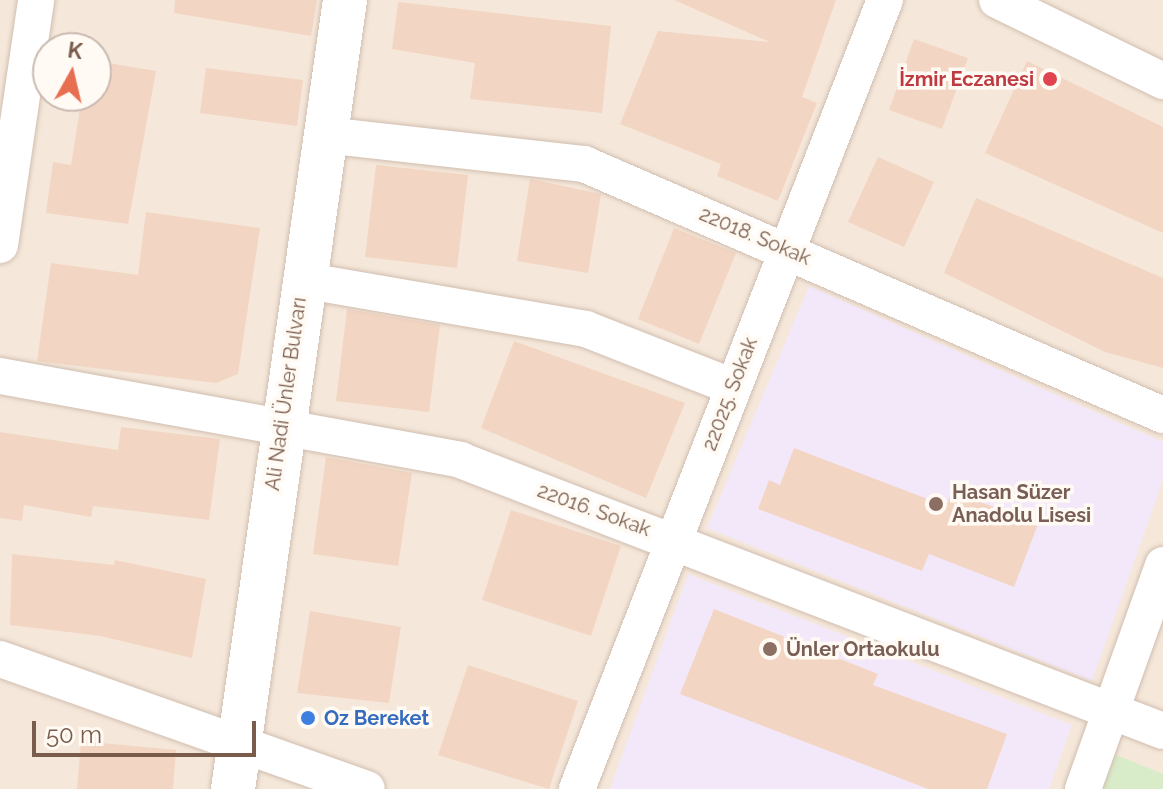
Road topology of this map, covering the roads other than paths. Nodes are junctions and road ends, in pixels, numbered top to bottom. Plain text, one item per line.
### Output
1 (36, 0) edge
2 (345, 0) edge
3 (885, 0) edge
4 (997, 0) edge
5 (16, 33) edge
6 (1163, 81) edge
7 (325, 135) junction
8 (0, 245) edge
9 (787, 249) junction
10 (302, 280) junction
11 (0, 376) edge
12 (733, 387) junction
13 (1163, 415) edge
14 (281, 432) junction
15 (674, 540) junction
16 (1163, 565) edge
17 (0, 659) edge
18 (1112, 709) junction
19 (1163, 731) edge
20 (236, 769) edge
21 (367, 789) edge
22 (577, 789) edge
23 (1083, 789) edge

1 - 5 street
2 - 7 street, Ali Nadi Ünler Bulvarı
3 - 9 street, 22025. Sokak
4 - 6 street
5 - 8 street
7 - 9 street, 22018. Sokak
7 - 10 street, Ali Nadi Ünler Bulvarı
9 - 12 street, 22025. Sokak
9 - 13 street, 22018. Sokak
10 - 12 street
10 - 14 street, Ali Nadi Ünler Bulvarı
11 - 14 street, 22016. Sokak
12 - 15 street, 22025. Sokak
14 - 15 street, 22016. Sokak
14 - 20 street, Ali Nadi Ünler Bulvarı
15 - 18 street, 22016. Sokak
15 - 22 street, 22025. Sokak
16 - 18 street
17 - 20 street
18 - 19 street, 22016. Sokak
18 - 23 street
20 - 21 street

